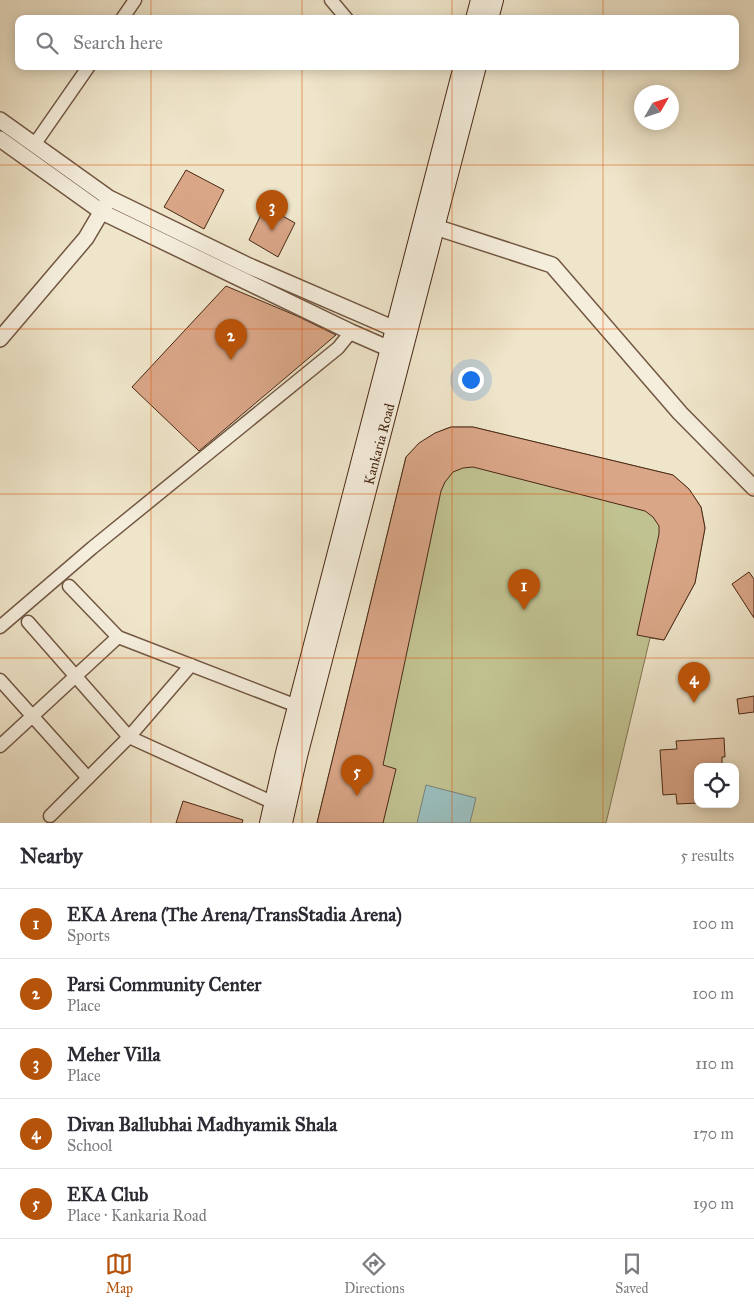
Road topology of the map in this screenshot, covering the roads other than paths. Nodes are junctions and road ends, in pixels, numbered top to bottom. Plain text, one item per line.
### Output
1 (135, 0) edge
2 (331, 0) edge
3 (480, 0) edge
4 (494, 0) edge
5 (125, 15) edge
6 (344, 15) edge
7 (476, 15) edge
8 (490, 15) edge
9 (86, 70) edge
10 (462, 70) edge
11 (476, 70) edge
12 (0, 120) edge
13 (0, 139) edge
14 (34, 145) junction
15 (109, 198) junction
16 (102, 212) junction
17 (429, 225) junction
18 (351, 332) junction
19 (401, 332) junction
20 (0, 339) edge
21 (396, 351) junction
22 (754, 488) edge
23 (69, 586) dead end
24 (28, 622) dead end
25 (1, 626) edge
26 (118, 637) junction
27 (191, 666) junction
28 (76, 676) junction
29 (0, 680) edge
30 (298, 706) junction
31 (32, 716) junction
32 (129, 737) junction
33 (0, 746) edge
34 (88, 778) junction
35 (274, 803) junction
36 (50, 816) dead end
37 (269, 823) edge
38 (283, 823) edge

1 - 5 street
2 - 6 street
3 - 7 main road
4 - 8 main road
9 - 14 street
10 - 17 main road
11 - 17 main road
12 - 14 street
13 - 16 street
14 - 15 street
15 - 16 street
15 - 19 street
16 - 18 street
16 - 20 street
17 - 19 main road
17 - 22 street
18 - 21 street
18 - 25 street
19 - 21 main road
21 - 30 main road
21 - 38 main road, Kankaria Road
23 - 26 street
24 - 28 street
26 - 27 street
26 - 28 street
27 - 30 street
27 - 32 street
28 - 31 street
28 - 32 street
29 - 31 street
30 - 35 main road
31 - 33 street
31 - 34 street
32 - 34 street
32 - 35 street
34 - 36 street
35 - 37 main road

